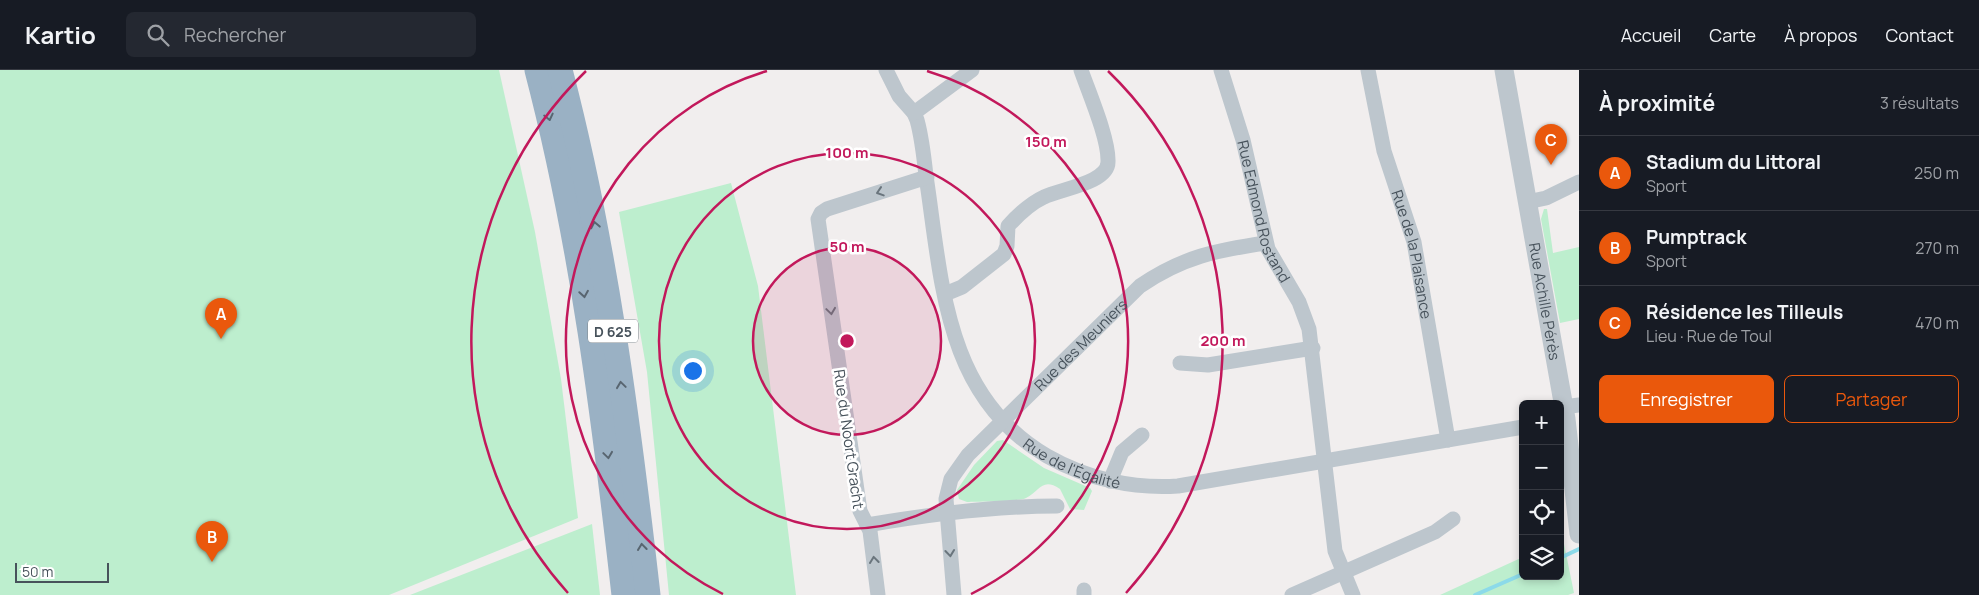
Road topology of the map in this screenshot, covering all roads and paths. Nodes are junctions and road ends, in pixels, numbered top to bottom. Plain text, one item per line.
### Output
1 (537, 70) edge
2 (560, 70) edge
3 (886, 70) edge
4 (972, 70) edge
5 (1081, 70) edge
6 (1221, 70) edge
7 (1368, 70) edge
8 (1504, 70) edge
9 (914, 113) junction
10 (926, 177) junction
11 (1579, 182) edge
12 (1527, 202) junction
13 (1266, 243) junction
14 (944, 294) junction
15 (1313, 348) junction
16 (1180, 363) dead end
17 (1567, 413) edge
18 (1002, 420) junction
19 (1519, 428) edge
20 (1142, 435) dead end
21 (1448, 440) junction
22 (1325, 463) junction
23 (1110, 481) junction
24 (1057, 506) dead end
25 (945, 511) junction
26 (1453, 519) dead end
27 (867, 525) junction
28 (1579, 533) edge
29 (1343, 572) junction
30 (624, 595) edge
31 (648, 595) edge
32 (878, 595) edge
33 (954, 595) edge
34 (1292, 595) edge
35 (1353, 595) edge

1 -> 30 highway, D 625
31 -> 2 highway, D 625
3 - 9 street, Rue de l'Égalité
4 - 9 street
5 - 14 street
6 - 13 street, Rue Edmond Rostand
7 - 21 street, Rue de la Plaisance
8 - 12 street, Rue Achille Pérès
9 - 10 street, Rue de l'Égalité
10 - 14 street, Rue de l'Égalité
10 -> 27 street, Rue du Noort Gracht
11 - 12 street
12 - 17 street, Rue Achille Pérès
13 - 15 street, Rue Edmond Rostand
13 - 18 street, Rue des Meuniers
14 - 18 street, Rue de l'Égalité
15 - 16 street
15 - 22 street, Rue Edmond Rostand
17 - 28 street, Rue Achille Pérès
18 - 23 street, Rue de l'Égalité
18 - 25 street, Rue des Meuniers
19 - 21 street, Rue de l'Égalité
20 - 23 street
21 - 22 street, Rue de l'Égalité
22 - 23 street, Rue de l'Égalité
22 - 29 street, Rue Edmond Rostand
24 - 25 street
25 - 27 street
25 -> 33 street, Rue des Meuniers
26 - 29 street
32 -> 27 street, Rue du Noort Gracht
29 - 34 street
29 - 35 street, Rue Edmond Rostand

